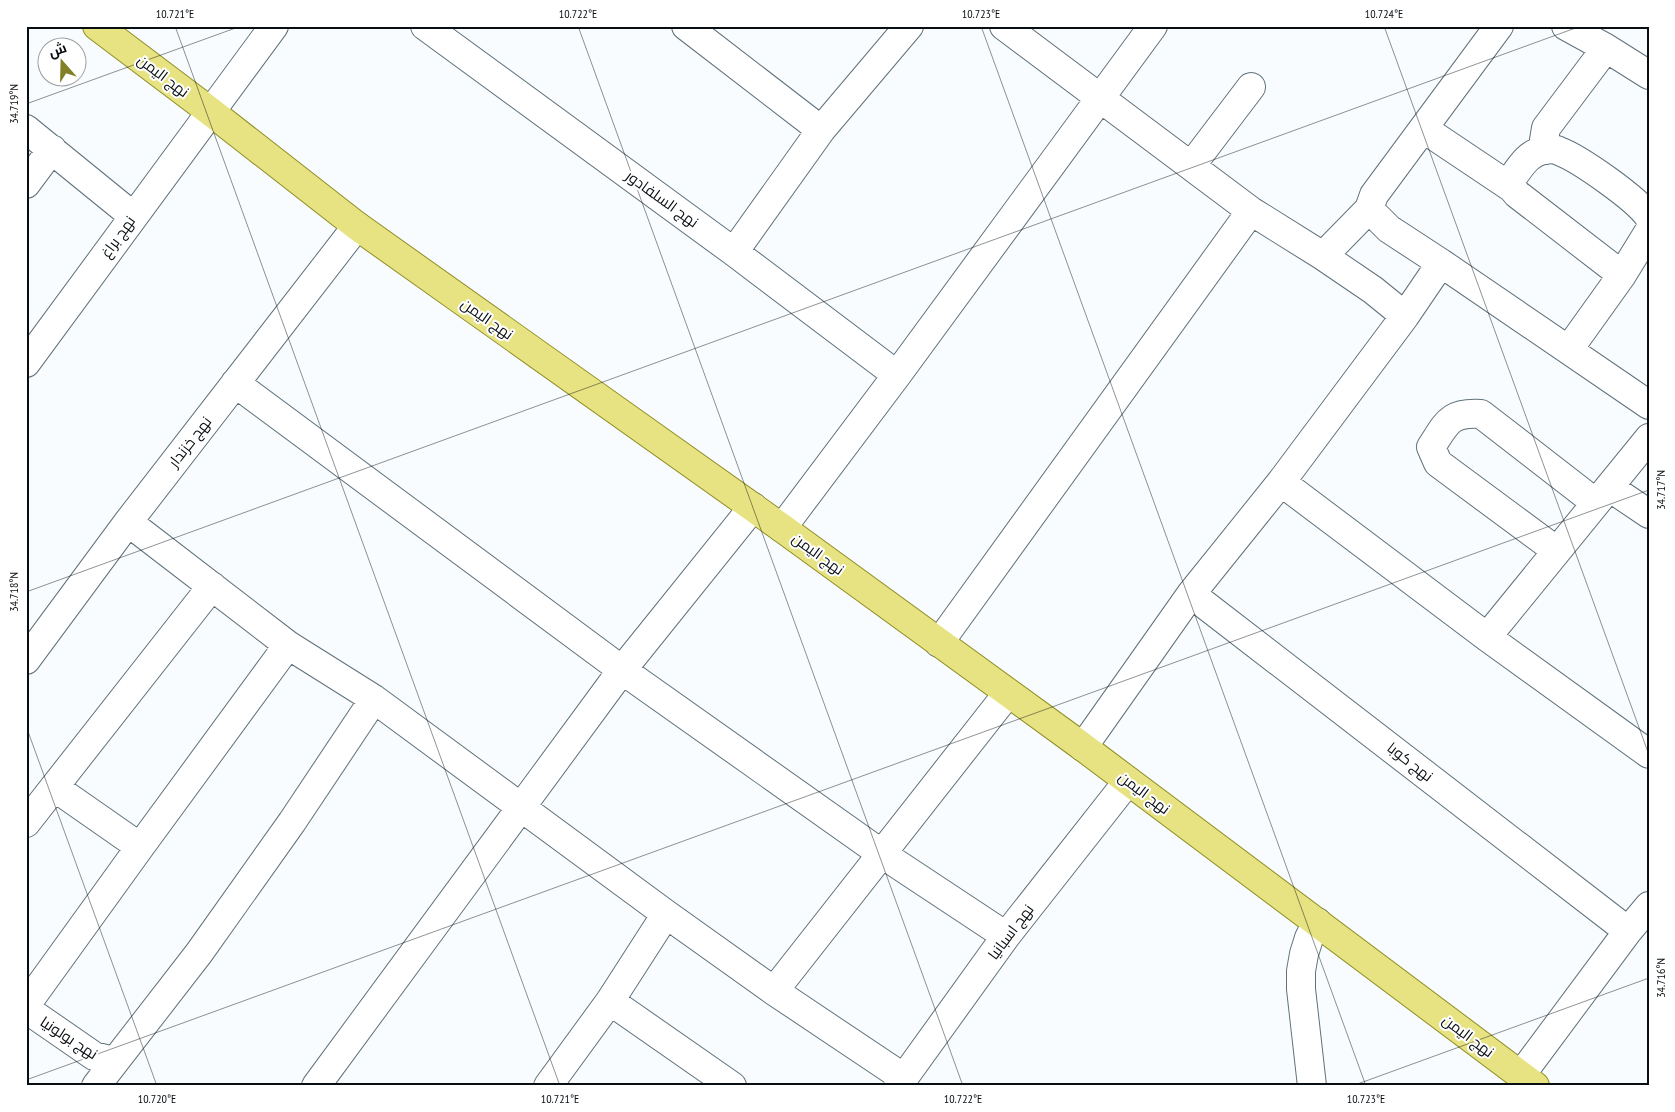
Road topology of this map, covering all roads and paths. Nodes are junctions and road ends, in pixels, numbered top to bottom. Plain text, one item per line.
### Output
1 (97, 26) edge
2 (274, 26) edge
3 (425, 26) edge
4 (686, 26) edge
5 (909, 26) edge
6 (1004, 26) edge
7 (1153, 26) edge
8 (1499, 26) edge
9 (1566, 26) edge
10 (1606, 48) junction
11 (1649, 75) edge
12 (1250, 87) dead end
13 (1101, 99) junction
14 (211, 112) junction
15 (26, 128) edge
16 (1424, 129) junction
17 (821, 130) junction
18 (52, 149) junction
19 (1546, 150) junction
20 (1191, 166) junction
21 (26, 184) edge
22 (1512, 188) junction
23 (1369, 208) junction
24 (1251, 211) junction
25 (133, 216) junction
26 (1649, 217) edge
27 (357, 226) junction
28 (1649, 231) edge
29 (734, 252) junction
30 (1323, 256) junction
31 (1441, 263) junction
32 (1622, 275) junction
33 (1405, 316) junction
34 (1569, 350) junction
35 (26, 363) edge
36 (897, 375) junction
37 (234, 383) junction
38 (1649, 405) edge
39 (1649, 438) edge
40 (1281, 482) junction
41 (1603, 495) junction
42 (753, 507) junction
43 (1649, 514) edge
44 (128, 522) junction
45 (782, 528) junction
46 (1557, 551) junction
47 (212, 586) junction
48 (1191, 594) junction
49 (1487, 637) junction
50 (939, 643) junction
51 (288, 645) junction
52 (26, 660) edge
53 (622, 670) junction
54 (1008, 693) junction
55 (374, 700) junction
56 (1083, 747) junction
57 (1649, 754) edge
58 (1128, 781) junction
59 (54, 786) junction
60 (519, 807) junction
61 (26, 823) edge
62 (140, 847) junction
63 (882, 854) junction
64 (1649, 906) edge
65 (666, 914) junction
66 (1317, 922) junction
67 (1628, 931) junction
68 (1006, 936) junction
69 (774, 991) junction
70 (610, 1001) junction
71 (26, 1005) edge
72 (26, 1009) edge
73 (114, 1061) junction
74 (1528, 1081) edge
75 (901, 1082) edge
76 (96, 1086) edge
77 (316, 1086) edge
78 (548, 1086) edge
79 (732, 1086) edge
80 (1312, 1086) edge

1 - 14 main road, نهج اليمن
2 - 14 street, نهج براغ
3 - 29 street, نهج السلفادور
4 - 17 street
5 - 17 street
6 - 13 street
7 - 13 street
8 - 16 street
9 - 10 street
10 - 11 street
10 - 19 street
12 - 20 street
13 - 20 street
13 - 36 street
14 - 25 street, نهج براغ
14 - 27 main road, نهج اليمن
15 - 18 street
16 - 22 street
16 - 23 street
17 - 29 street
18 - 21 street
18 - 25 street
19 - 22 street
19 - 26 street
20 - 24 street
22 - 32 street
23 - 30 street
23 - 31 street
24 - 30 street
24 - 50 street
25 - 35 street, نهج براغ
27 - 37 street, نهج خزندار
27 - 42 main road, نهج اليمن
28 - 32 street
29 - 36 street, نهج السلفادور
30 - 33 street
31 - 33 street
31 - 34 street
32 - 34 street
33 - 40 street
34 - 38 street
36 - 45 street
37 - 44 street, نهج خزندار
37 - 53 street
39 - 41 street
40 - 48 street
40 - 49 street
41 - 43 street
41 - 46 street
41 - 46 street
42 - 45 main road, نهج اليمن
42 - 53 street
44 - 47 street
44 - 52 street, نهج خزندار
45 - 50 main road, نهج اليمن
46 - 49 street
47 - 51 street
47 - 59 street
48 - 56 street
48 - 67 street, نهج كوبا
49 - 57 street
50 - 54 main road, نهج اليمن
51 - 55 street
51 - 62 street
53 - 60 street
53 - 63 street
54 - 56 main road, نهج اليمن
54 - 63 street
55 - 60 street
55 - 73 street
56 - 58 main road, نهج اليمن
58 - 66 main road, نهج اليمن
58 - 68 street, نهج اسبانيا
59 - 61 street
59 - 62 street
60 - 65 street
60 - 77 street
62 - 71 street
63 - 68 street
63 - 69 street
64 - 67 street
65 - 69 street
65 - 70 street
66 - 74 main road, نهج اليمن
66 - 80 street
67 - 74 street
68 - 75 street, نهج اسبانيا
69 - 75 street
70 - 78 street
70 - 79 street
72 - 73 street, نهج بولونيا
73 - 76 street

